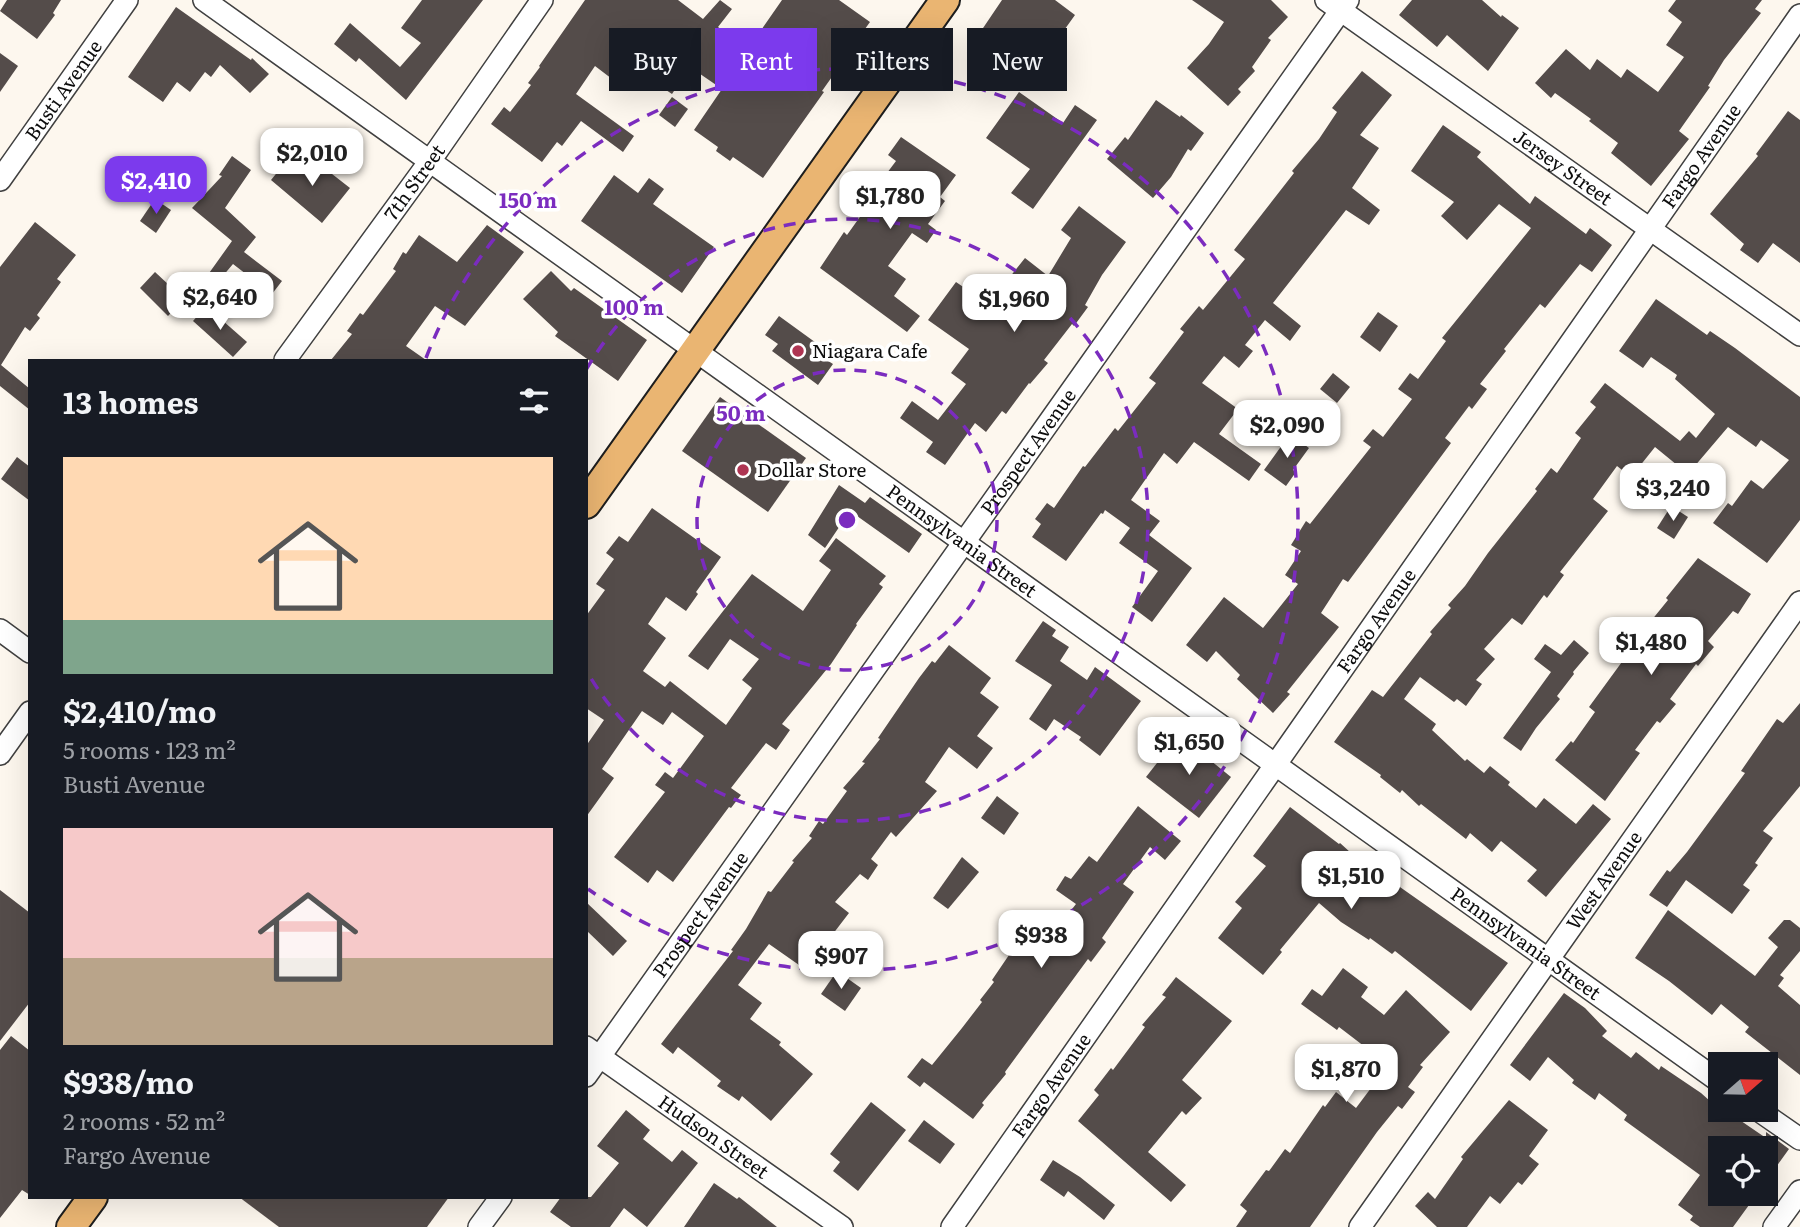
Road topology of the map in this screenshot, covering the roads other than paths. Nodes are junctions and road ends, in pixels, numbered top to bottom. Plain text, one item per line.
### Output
1 (127, 0) edge
2 (204, 0) edge
3 (542, 0) edge
4 (945, 0) edge
5 (1338, 3) edge
6 (1800, 15) edge
7 (430, 161) junction
8 (0, 180) edge
9 (1649, 228) junction
10 (1800, 335) edge
11 (695, 350) junction
12 (286, 359) edge
13 (588, 501) edge
14 (964, 542) junction
15 (1800, 602) edge
16 (0, 631) edge
17 (28, 651) edge
18 (28, 715) edge
19 (0, 754) edge
20 (1275, 764) junction
21 (1547, 958) junction
22 (593, 1052) edge
23 (588, 1069) edge
24 (1708, 1074) edge
25 (1775, 1122) edge
26 (1800, 1139) edge
27 (1800, 1191) edge
28 (92, 1199) edge
29 (499, 1199) edge
30 (812, 1219) edge
31 (72, 1227) edge
32 (479, 1227) edge
33 (842, 1227) edge
34 (952, 1227) edge
35 (1360, 1227) edge
36 (1774, 1227) edge

1 - 8 street, Busti Avenue
2 - 7 street, Pennsylvania Street
3 - 7 street, 7th Street
4 - 11 main road
5 - 9 street, Jersey Street
5 - 14 street, Prospect Avenue
6 - 9 street, Fargo Avenue
7 - 11 street, Pennsylvania Street
7 - 12 street, 7th Street
9 - 10 street, Jersey Street
9 - 20 street, Fargo Avenue
11 - 13 main road
11 - 14 street, Pennsylvania Street
14 - 20 street, Pennsylvania Street
14 - 22 street, Prospect Avenue
15 - 21 street, West Avenue
16 - 17 street
18 - 19 street
20 - 21 street, Pennsylvania Street
20 - 34 street, Fargo Avenue
21 - 24 street, Pennsylvania Street
21 - 35 street, West Avenue
22 - 23 street, Prospect Avenue
22 - 30 street, Hudson Street
25 - 26 street
27 - 36 street
28 - 31 main road
29 - 32 street
30 - 33 street, Hudson Street

